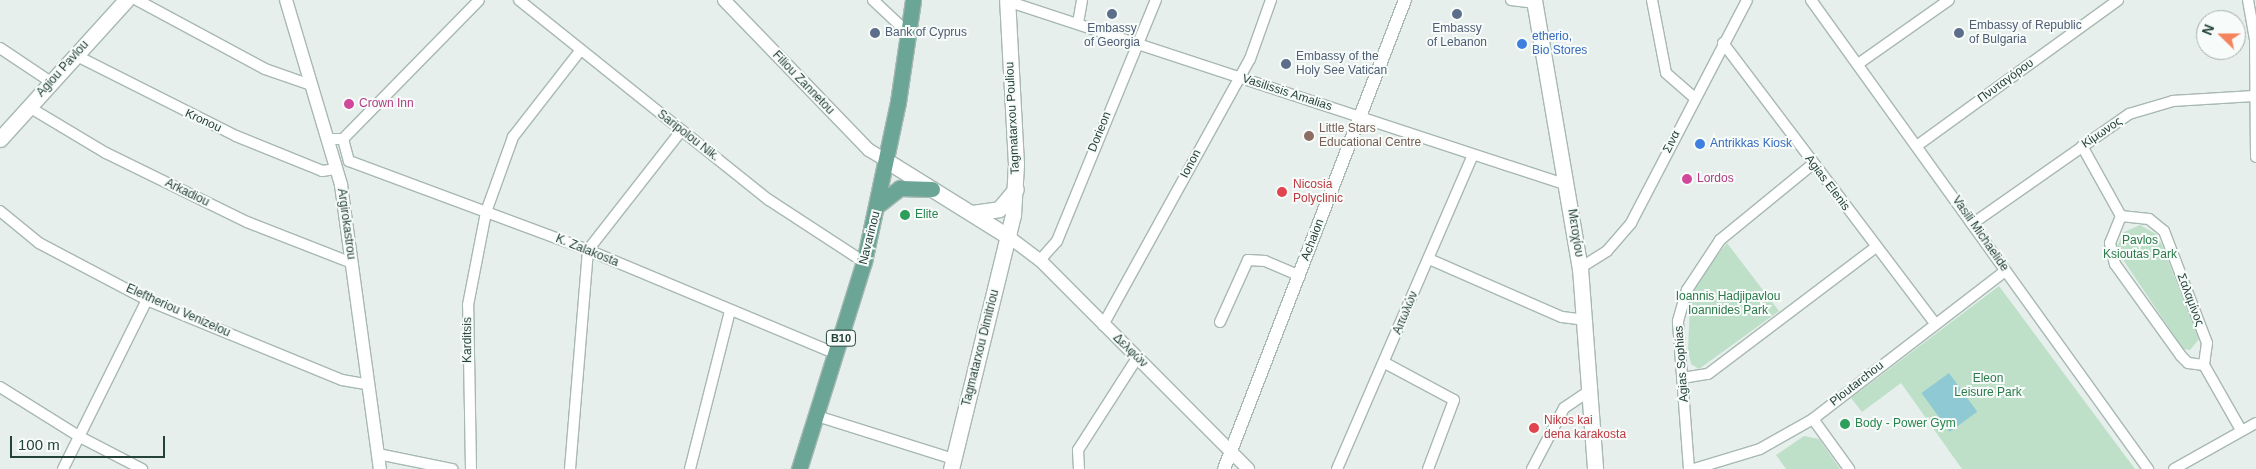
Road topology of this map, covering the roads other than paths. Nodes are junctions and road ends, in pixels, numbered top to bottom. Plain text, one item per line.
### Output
1 (127, 0) edge
2 (286, 0) edge
3 (479, 0) edge
4 (519, 0) edge
5 (724, 0) edge
6 (873, 0) edge
7 (913, 0) edge
8 (1007, 0) edge
9 (1082, 0) edge
10 (1156, 0) edge
11 (1270, 0) edge
12 (1405, 0) edge
13 (1511, 0) edge
14 (1652, 0) edge
15 (1747, 0) edge
16 (1811, 0) edge
17 (1949, 0) edge
18 (2118, 0) edge
19 (2248, 0) edge
20 (1534, 2) edge
21 (1078, 23) junction
22 (908, 33) junction
23 (1723, 43) junction
24 (1136, 44) junction
25 (0, 48) edge
26 (580, 51) junction
27 (75, 55) junction
28 (1858, 64) junction
29 (1238, 77) junction
30 (51, 82) junction
31 (308, 84) junction
32 (2253, 96) junction
33 (1695, 98) junction
34 (29, 107) junction
35 (1360, 117) junction
36 (681, 131) junction
37 (0, 139) edge
38 (328, 139) junction
39 (344, 139) junction
40 (1918, 145) junction
41 (2082, 146) junction
42 (1472, 155) junction
43 (2256, 157) edge
44 (349, 161) junction
45 (887, 161) junction
46 (1813, 164) junction
47 (338, 170) junction
48 (1567, 185) junction
49 (932, 188) junction
50 (1016, 189) junction
51 (877, 206) junction
52 (0, 211) edge
53 (486, 212) junction
54 (972, 213) junction
55 (2121, 216) junction
56 (1972, 224) junction
57 (1010, 236) junction
58 (1876, 248) junction
59 (588, 250) junction
60 (1429, 259) junction
61 (1040, 260) junction
62 (864, 262) junction
63 (352, 263) junction
64 (1580, 268) junction
65 (2005, 271) junction
66 (1300, 276) junction
67 (147, 300) junction
68 (730, 311) junction
69 (1586, 320) junction
70 (1220, 322) dead end
71 (1934, 322) junction
72 (1104, 325) junction
73 (837, 354) junction
74 (1137, 358) junction
75 (1385, 363) junction
76 (2204, 365) junction
77 (1682, 378) junction
78 (369, 385) junction
79 (0, 388) edge
80 (1592, 389) junction
81 (817, 416) junction
82 (1813, 419) junction
83 (2256, 422) edge
84 (2240, 428) junction
85 (80, 438) junction
86 (1231, 452) junction
87 (378, 454) junction
88 (952, 464) edge
89 (1077, 464) edge
90 (64, 469) edge
91 (142, 469) edge
92 (380, 469) edge
93 (452, 469) edge
94 (471, 469) edge
95 (570, 469) edge
96 (690, 469) edge
97 (799, 469) edge
98 (1224, 469) edge
99 (1248, 469) edge
100 (1337, 469) edge
101 (1428, 469) edge
102 (1532, 469) edge
103 (1595, 469) edge
104 (1689, 469) edge
105 (1694, 469) edge
106 (1849, 469) edge
107 (2148, 469) edge
108 (2174, 469) edge

1 - 27 main road, Agiou Pavlou
1 - 31 street
2 - 31 street, Argirokastrou
3 - 39 street
4 - 26 street, Saripolou Nik.
5 - 45 street, Filiou Zannetou
6 - 22 street
7 - 22 main road, Navarinou / B10
8 - 21 street, Vasilissis Amalias
8 - 50 main road, Tagmatarxou Pouliou
9 - 21 street
10 - 24 street, Dorieon
11 - 29 street, Ionon
12 - 35 street, Achaion
13 - 20 street
14 - 33 street
15 - 23 street, Σινα
16 - 28 street, Vasili Michaelide
17 - 28 street
18 - 40 street, Πνυταγόρου
19 - 32 street
20 - 48 main road, Μετοχίου
21 - 24 street, Vasilissis Amalias
22 - 45 main road, Navarinou / B10
23 - 33 street, Σινα
23 - 46 street, Agias Elenis
24 - 29 street, Vasilissis Amalias
24 - 61 street, Dorieon
25 - 30 street
26 - 36 street, Saripolou Nik.
26 - 53 street, Karditsis
27 - 30 main road, Agiou Pavlou
27 - 47 street, Kronou
28 - 40 street, Vasili Michaelide
29 - 35 street, Vasilissis Amalias
29 - 72 street, Ionon
30 - 34 main road, Agiou Pavlou
31 - 38 street, Argirokastrou
32 - 41 street, Κίμωνος
32 - 43 street
33 - 64 street, Σινα
34 - 37 main road, Agiou Pavlou
34 - 63 street, Arkadiou
35 - 42 street, Vasilissis Amalias
35 - 66 street, Achaion
36 - 59 street
36 - 62 street, Saripolou Nik.
38 - 39 street
38 - 47 street, Argirokastrou
39 - 44 street
40 - 56 street, Vasili Michaelide
41 - 55 street
41 - 56 street, Κίμωνος
42 - 48 street, Vasilissis Amalias
42 - 60 street, Αιτωλών
44 - 47 street
44 - 53 street, K. Zalakosta
45 - 49 main road
45 - 51 main road, Navarinou / B10
46 - 58 street, Agias Elenis
46 - 77 street, Agias Sophias
47 - 63 street, Argirokastrou
48 - 64 main road, Μετοχίου
49 - 51 main road
49 - 54 main road
50 - 54 main road
50 - 57 main road, Tagmatarxou Pouliou
51 - 62 main road, Navarinou / B10
52 - 67 street, Eleftheriou Venizelou
53 - 59 street, K. Zalakosta
53 - 94 street, Karditsis
54 - 57 main road
55 - 76 street, Σαλαμίνος
55 - 76 street
56 - 65 street, Vasili Michaelide
57 - 61 street, Δελφών
57 - 88 main road, Tagmatarxou Dimitriou
58 - 71 street, Agias Elenis
58 - 77 street
59 - 68 street, K. Zalakosta
59 - 95 street
60 - 69 street
60 - 75 street, Αιτωλών
61 - 72 street, Δελφών
62 - 73 main road, Navarinou / B10
63 - 78 street, Argirokastrou
64 - 69 main road, Μετοχίου
65 - 71 street, Ploutarchou
65 - 107 street, Vasili Michaelide
66 - 70 street
66 - 86 street, Achaion
67 - 78 street, Eleftheriou Venizelou
67 - 85 street
68 - 73 street, K. Zalakosta
68 - 96 street
69 - 80 main road, Μετοχίου
71 - 82 street, Ploutarchou
72 - 74 street, Δελφών
73 - 81 main road, Navarinou / B10
74 - 86 street, Δελφών
74 - 89 street
75 - 100 street, Αιτωλών
75 - 101 street
76 - 84 street
77 - 104 street, Agias Sophias
78 - 87 street, Argirokastrou
79 - 85 street
80 - 102 street
80 - 103 main road, Μετοχίου
81 - 88 street
81 - 97 main road, Navarinou / B10
82 - 105 street, Ploutarchou
82 - 106 street
83 - 84 street
84 - 108 street
85 - 90 street
85 - 91 street
86 - 98 street, Achaion
86 - 99 street, Δελφών
87 - 92 street, Argirokastrou
87 - 93 street

